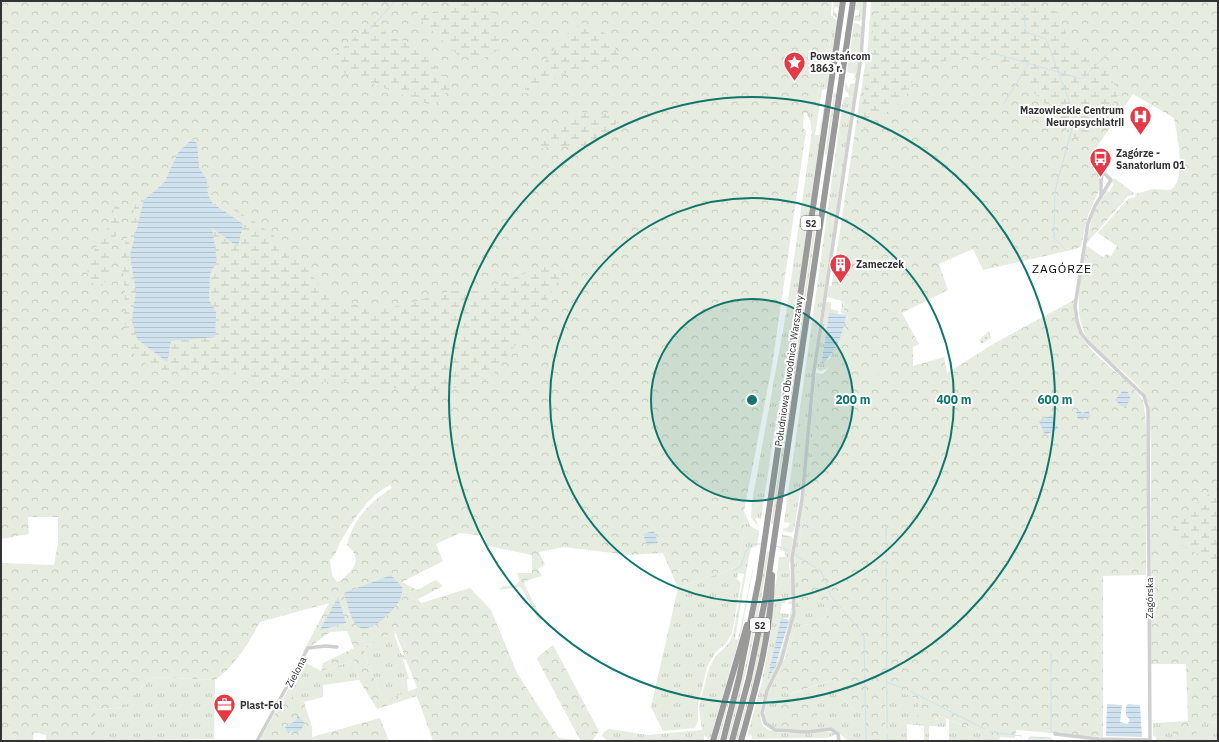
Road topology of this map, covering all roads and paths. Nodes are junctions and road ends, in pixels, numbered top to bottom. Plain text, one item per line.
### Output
1 (843, 1) edge
2 (853, 1) edge
3 (865, 1) edge
4 (1101, 197) junction
5 (772, 556) junction
6 (759, 579) junction
7 (337, 647) dead end
8 (1055, 734) dead end
9 (256, 741) edge
10 (713, 741) edge
11 (723, 741) edge
12 (732, 741) edge
13 (741, 741) edge
14 (839, 741) edge
15 (1150, 741) edge

1 - 6 highway, Południowa Obwodnica Warszawy / S2
2 - 5 highway, Południowa Obwodnica Warszawy / S2
3 - 14 street
4 - 4 street, Zagórska
4 - 15 street, Zagórska
5 - 12 highway, Południowa Obwodnica Warszawy / S2
5 - 13 highway
6 - 10 highway
6 - 11 highway, Południowa Obwodnica Warszawy / S2
7 - 9 street, Zielona
8 - 15 street

